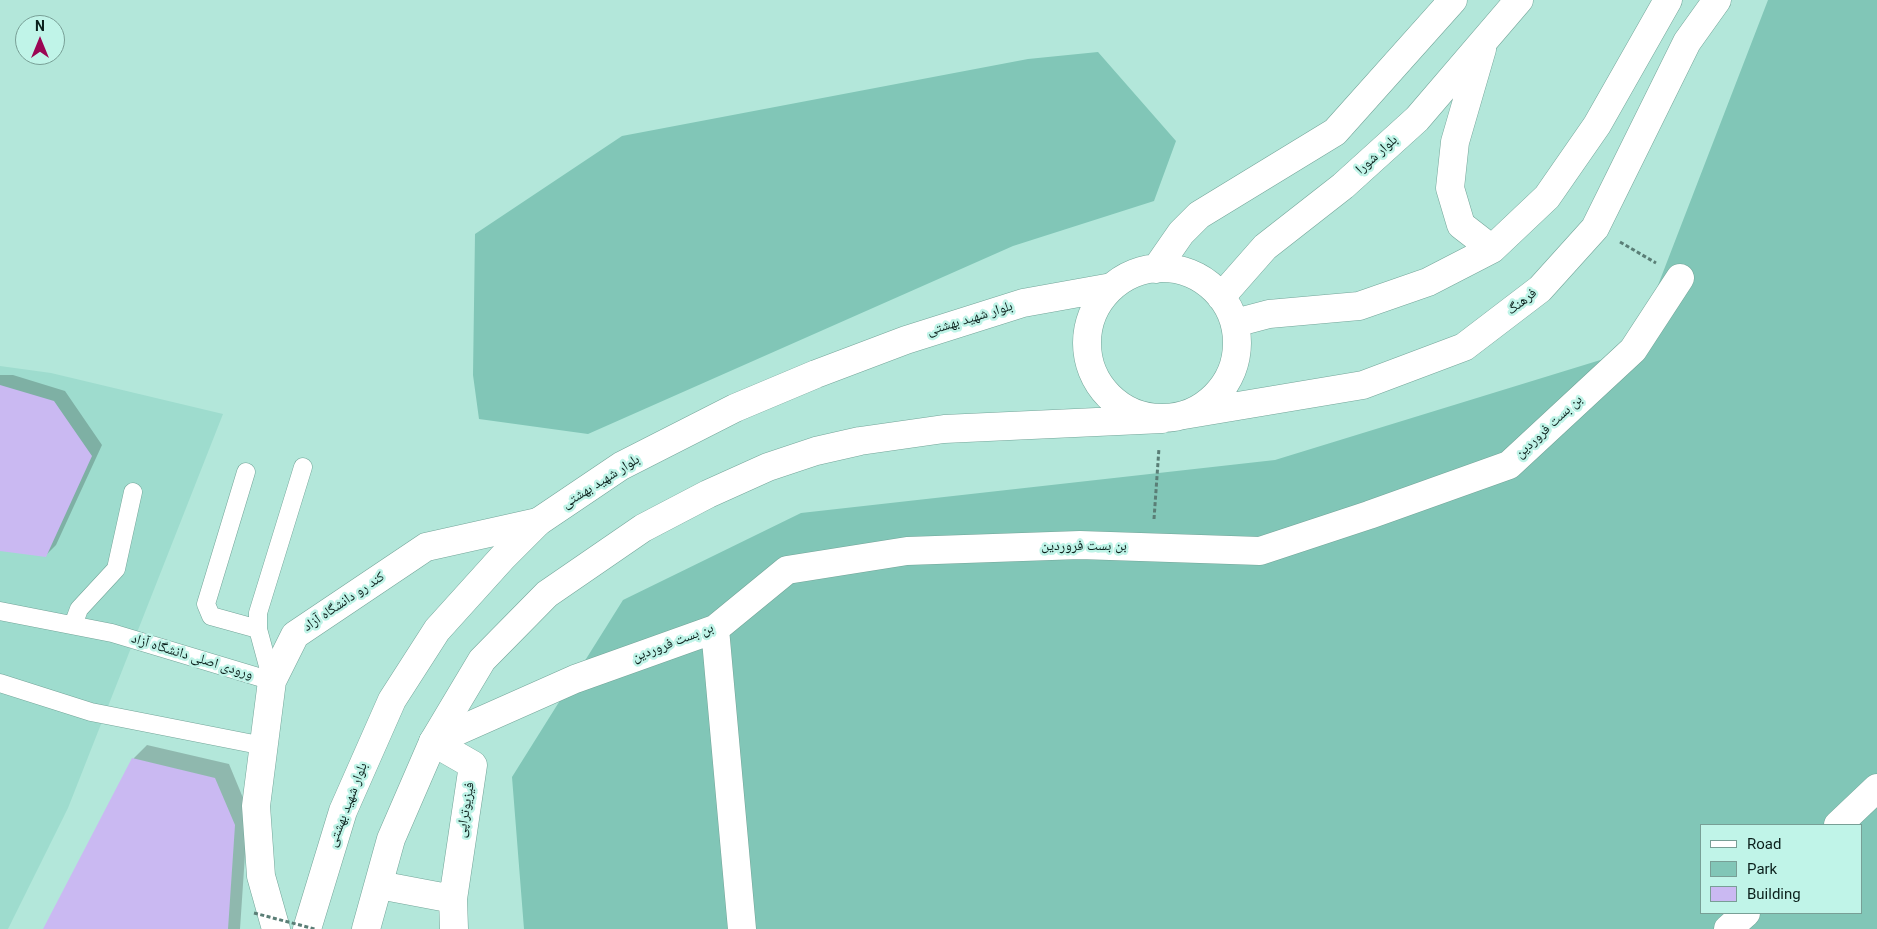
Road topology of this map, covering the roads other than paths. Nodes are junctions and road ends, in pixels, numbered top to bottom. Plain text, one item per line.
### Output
1 (1453, 0) edge
2 (1519, 0) edge
3 (1668, 0) edge
4 (1717, 0) edge
5 (1484, 41) junction
6 (1492, 249) junction
7 (1156, 269) junction
8 (1680, 278) road end
9 (1112, 288) junction
10 (1221, 297) junction
11 (1235, 323) junction
12 (1173, 417) junction
13 (302, 467) dead end
14 (246, 472) dead end
15 (133, 492) dead end
16 (538, 522) junction
17 (0, 611) edge
18 (73, 625) junction
19 (258, 629) junction
20 (715, 629) junction
21 (272, 681) junction
22 (0, 683) edge
23 (433, 742) junction
24 (264, 746) junction
25 (1877, 788) edge
26 (1839, 824) edge
27 (378, 885) junction
28 (453, 899) junction
29 (1745, 914) edge
30 (276, 929) edge
31 (307, 929) edge
32 (366, 929) edge
33 (454, 929) edge
34 (742, 929) edge
35 (1728, 929) edge

1 - 7 main road
2 - 5 main road, بلوار شورا
3 - 6 main road
4 - 12 main road, فرهنگ
5 - 6 main road
5 - 10 main road, بلوار شورا
6 - 11 main road
7 - 9 main road
7 - 10 main road
8 - 20 main road, بن بست فروردین
9 - 12 main road
9 - 16 main road, بلوار شهید بهشتی
10 - 11 main road
11 - 12 main road
12 - 23 main road
13 - 19 lane
14 - 19 lane
15 - 18 lane
16 - 21 main road, کند رو دانشگاه آزاد
16 - 31 main road, بلوار شهید بهشتی
17 - 18 lane, ورودی اصلی دانشگاه آزاد
18 - 21 lane, ورودی اصلی دانشگاه آزاد
19 - 21 lane
20 - 23 main road, بن بست فروردین
20 - 34 main road
21 - 24 main road, کند رو دانشگاه آزاد
22 - 24 lane
23 - 27 main road
23 - 28 main road, فیزیوتراپی
24 - 30 main road, کند رو دانشگاه آزاد
25 - 26 main road
27 - 28 main road
27 - 32 main road
28 - 33 main road
29 - 35 main road

